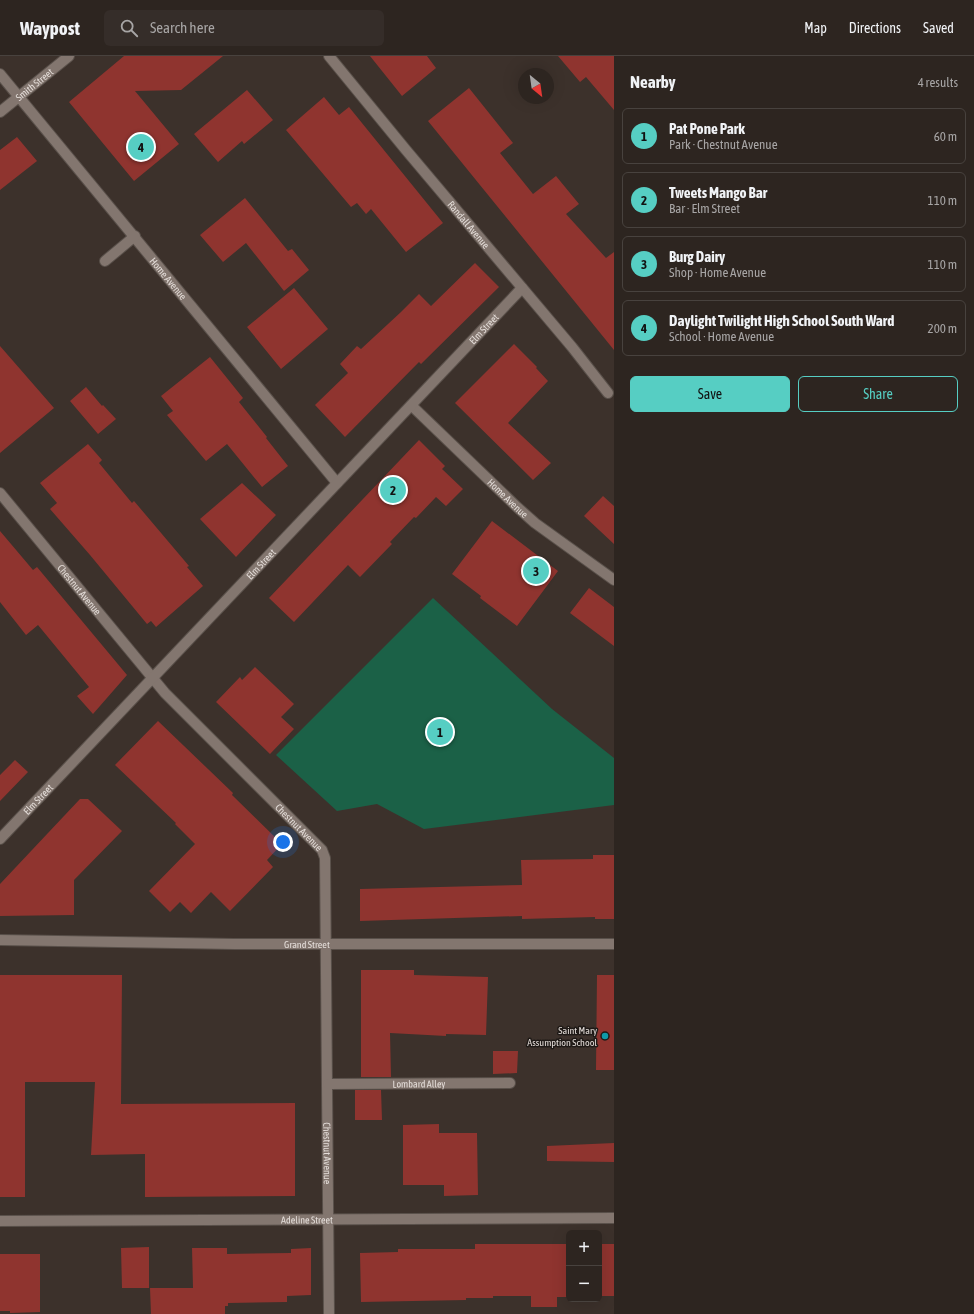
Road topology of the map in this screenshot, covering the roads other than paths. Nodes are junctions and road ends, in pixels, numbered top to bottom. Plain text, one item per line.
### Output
1 (69, 56) edge
2 (329, 56) edge
3 (0, 74) edge
4 (19, 97) junction
5 (0, 112) edge
6 (135, 236) junction
7 (105, 261) dead end
8 (522, 288) junction
9 (608, 393) dead end
10 (412, 406) junction
11 (337, 483) junction
12 (0, 493) edge
13 (614, 579) edge
14 (152, 678) junction
15 (0, 839) edge
16 (0, 940) edge
17 (326, 944) junction
18 (614, 944) edge
19 (510, 1083) dead end
20 (328, 1084) junction
21 (614, 1218) edge
22 (328, 1220) junction
23 (0, 1221) edge
24 (329, 1314) edge

1 - 4 street, Smith Street
2 - 8 street, Randall Avenue
3 - 4 street, Home Avenue
4 - 5 street, Smith Street
4 - 6 street, Home Avenue
6 - 7 street
6 - 11 street, Home Avenue
8 - 9 street, Randall Avenue
8 - 10 street, Elm Street
10 - 11 street, Elm Street
10 - 13 street, Home Avenue
11 - 14 street, Elm Street
12 - 14 street, Chestnut Avenue
14 - 15 street, Elm Street
14 - 17 street, Chestnut Avenue
16 - 17 street, Grand Street
17 - 18 street, Grand Street
17 - 20 street, Chestnut Avenue
19 - 20 street, Lombard Alley
20 - 22 street, Chestnut Avenue
21 - 22 street, Adeline Street
22 - 23 street, Adeline Street
22 - 24 street, Chestnut Avenue

